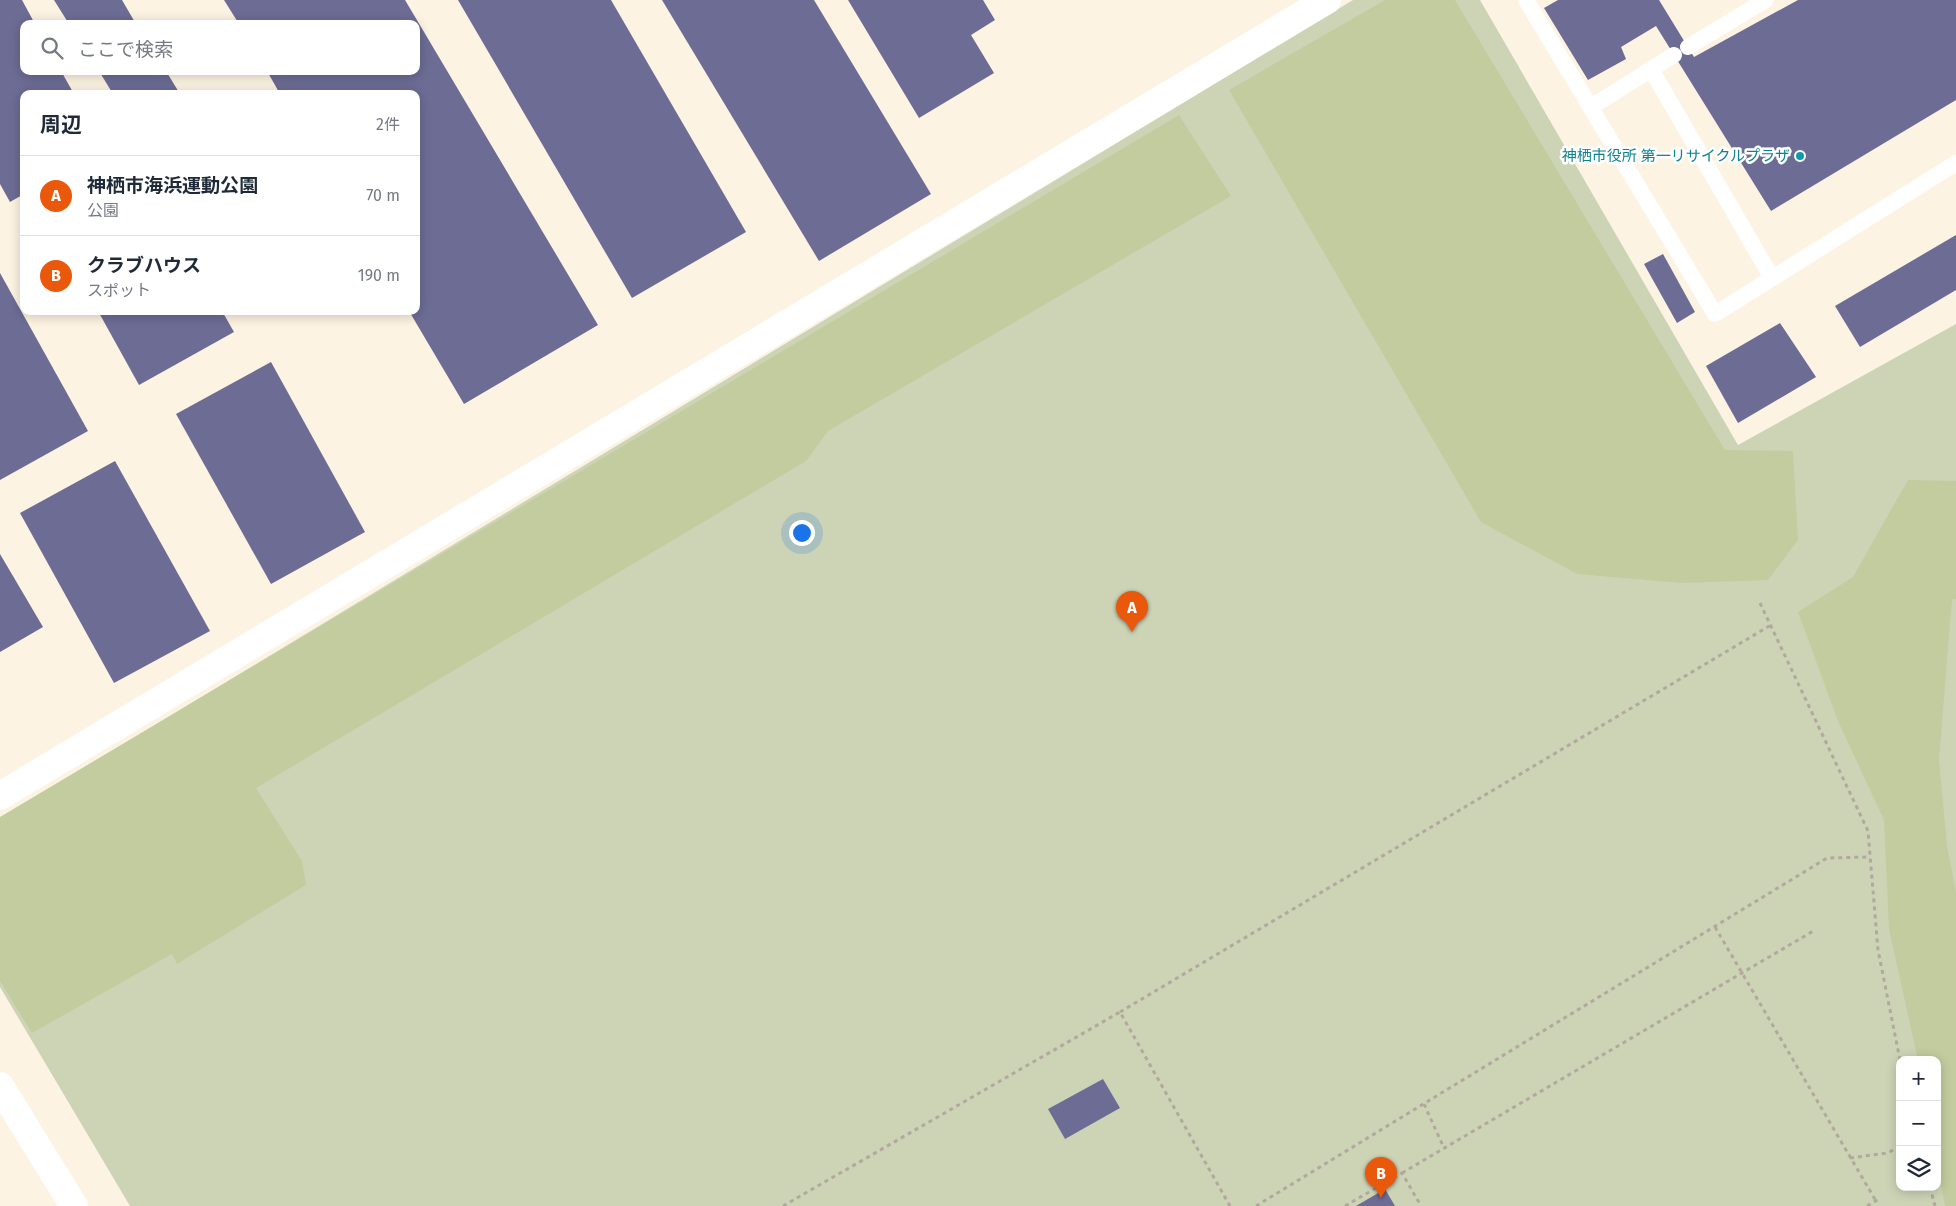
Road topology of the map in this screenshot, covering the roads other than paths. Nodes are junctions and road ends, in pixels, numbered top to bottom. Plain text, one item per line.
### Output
1 (1327, 0) edge
2 (1526, 0) edge
3 (1766, 0) edge
4 (1651, 69) junction
5 (1591, 107) junction
6 (1956, 163) edge
7 (1772, 278) junction
8 (0, 796) edge
9 (0, 1086) edge
10 (74, 1206) edge

1 - 8 street
2 - 5 lane
3 - 4 lane
4 - 5 lane
4 - 7 lane
5 - 7 lane
6 - 7 lane
9 - 10 street

